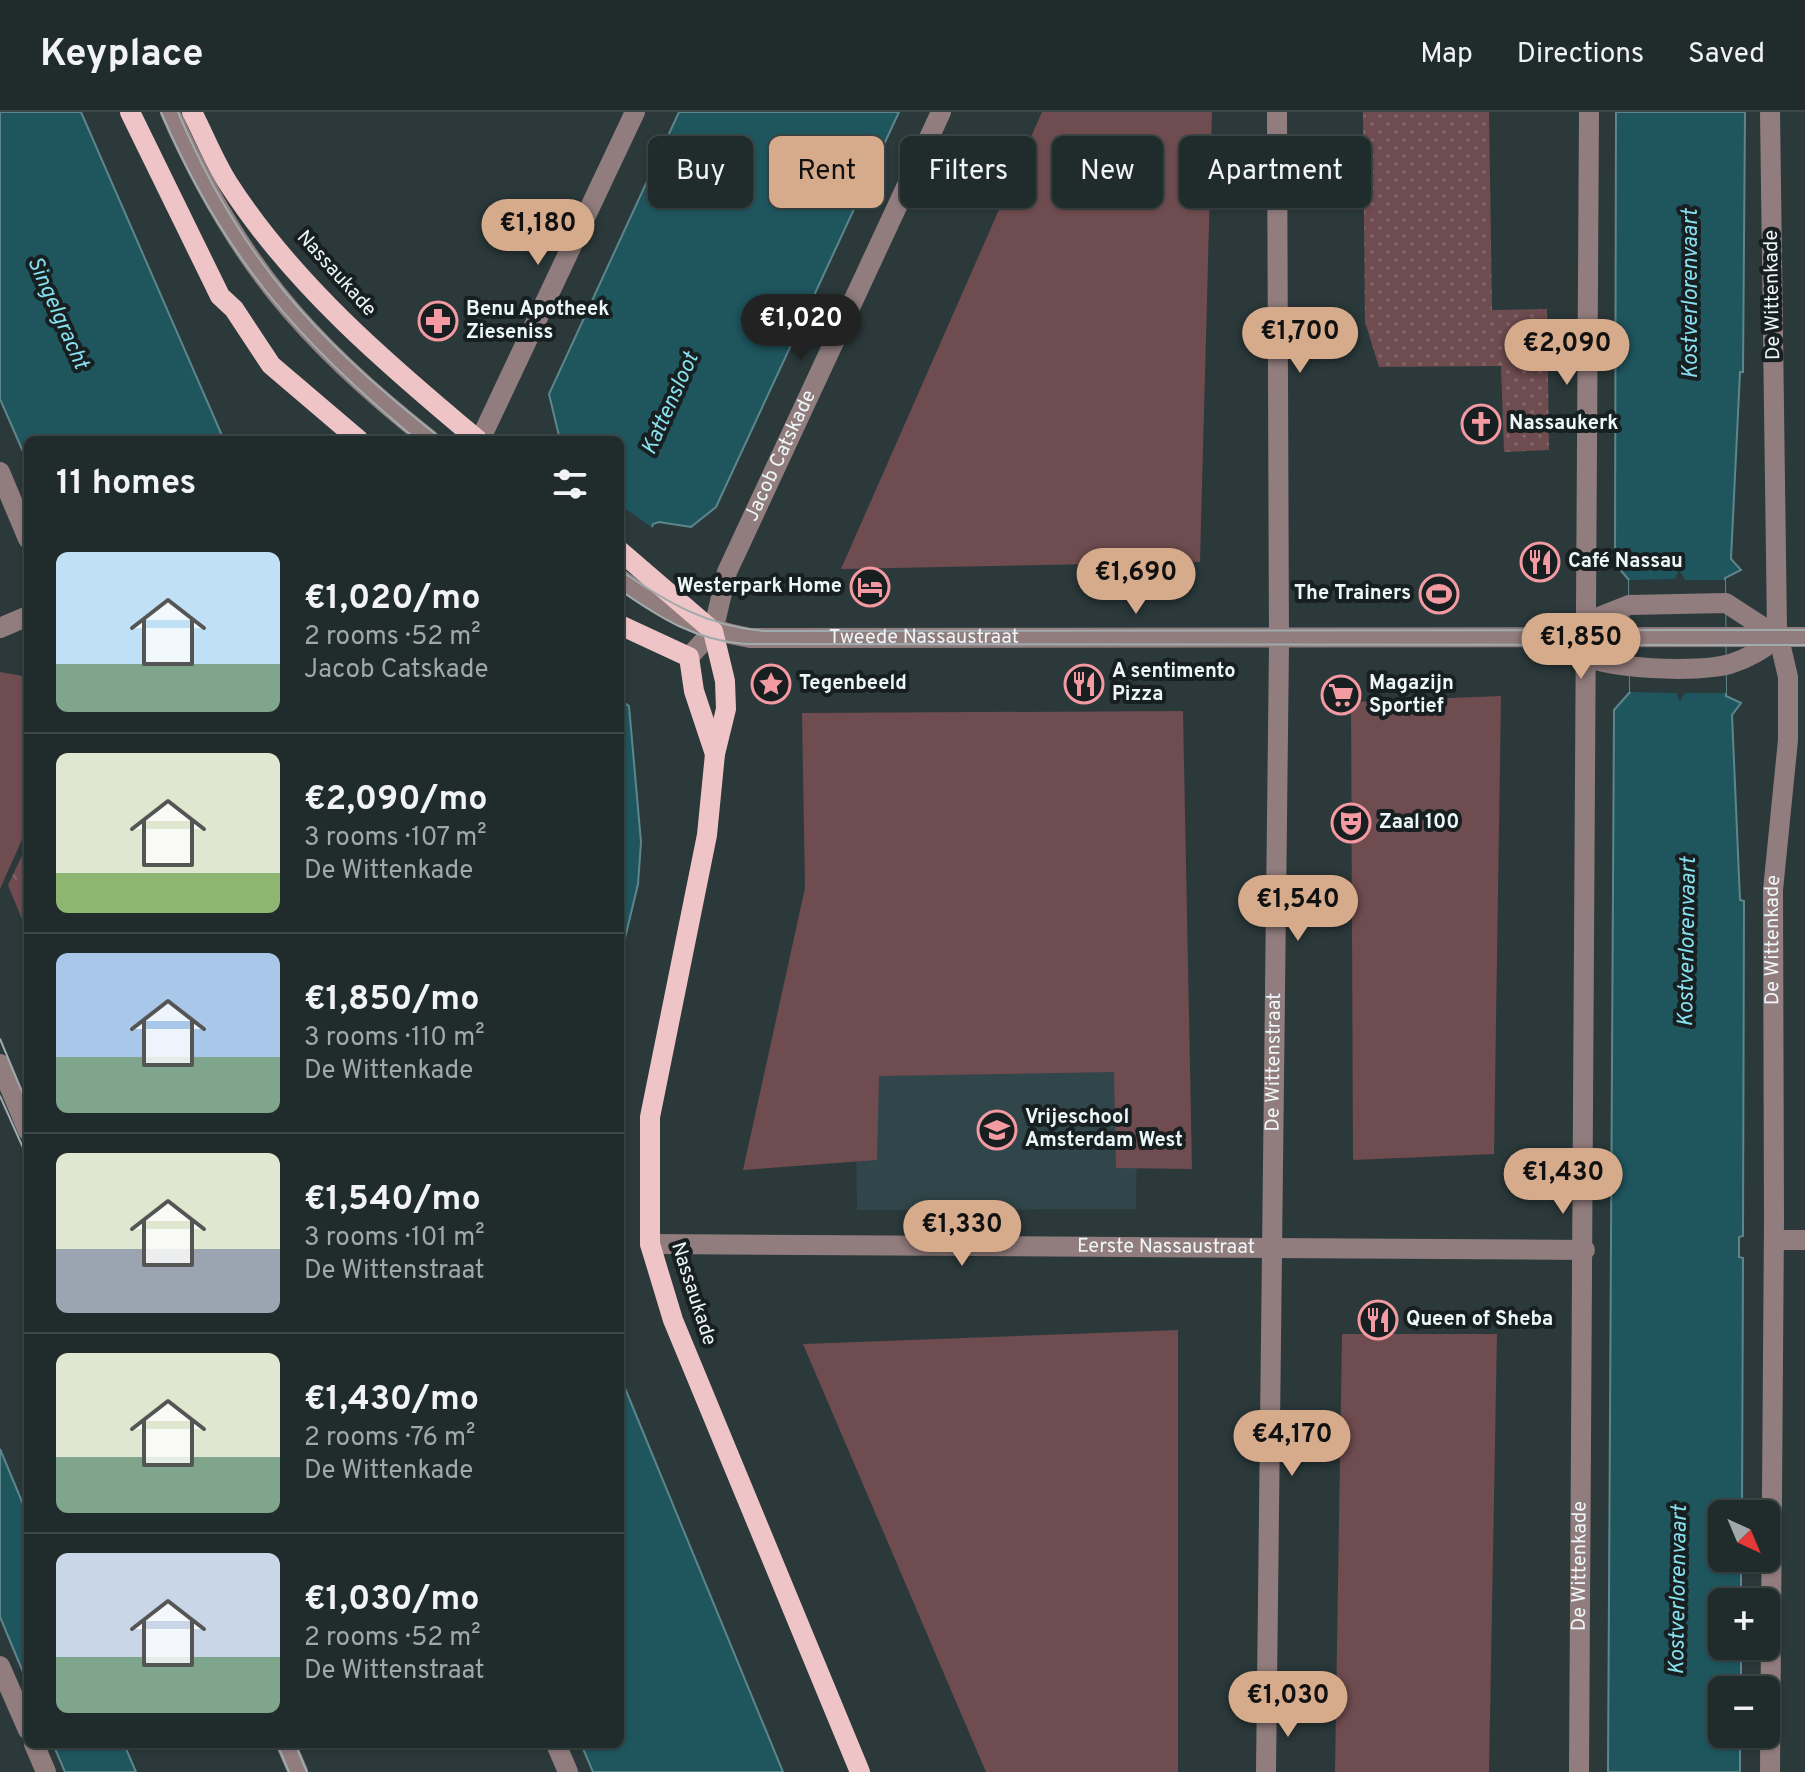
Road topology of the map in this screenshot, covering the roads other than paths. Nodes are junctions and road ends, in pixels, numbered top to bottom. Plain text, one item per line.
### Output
1 (130, 112) edge
2 (170, 112) edge
3 (192, 112) edge
4 (635, 112) edge
5 (941, 112) edge
6 (1277, 112) edge
7 (1589, 112) edge
8 (1770, 112) edge
9 (354, 436) edge
10 (425, 436) edge
11 (474, 436) edge
12 (481, 436) edge
13 (0, 472) edge
14 (24, 529) edge
15 (624, 554) edge
16 (625, 582) edge
17 (24, 618) edge
18 (624, 627) edge
19 (0, 628) edge
20 (1586, 629) junction
21 (713, 631) junction
22 (1555, 637) junction
23 (1778, 637) junction
24 (1805, 637) edge
25 (1279, 638) junction
26 (689, 657) junction
27 (1588, 660) junction
28 (715, 754) junction
29 (0, 1064) edge
30 (24, 1121) edge
31 (1774, 1240) junction
32 (1805, 1240) edge
33 (650, 1244) junction
34 (1274, 1249) junction
35 (1585, 1250) junction
36 (1, 1669) edge
37 (24, 1721) edge
38 (36, 1748) edge
39 (288, 1748) edge
40 (558, 1748) edge
41 (46, 1772) edge
42 (298, 1772) edge
43 (568, 1772) edge
44 (860, 1772) edge
45 (1266, 1772) edge
46 (1579, 1772) edge
47 (1770, 1772) edge

1 - 9 main road
2 - 10 street
3 - 11 main road, Nassaukade
4 - 12 street
5 - 21 street, Jacob Catskade
6 - 25 street, De Wittenstraat
7 - 20 street, De Wittenkade
8 - 23 street, De Wittenkade
13 - 14 street
15 - 21 main road
16 - 21 street
17 - 19 street
18 - 26 main road
20 - 22 street, Tweede Nassaustraat
20 - 23 street, Tweede Nassaustraat
20 - 23 street, Tweede Nassaustraat
20 - 27 street, De Wittenkade
21 - 25 street, Tweede Nassaustraat
21 - 26 street
21 - 28 main road, Nassaukade
22 - 25 street, Tweede Nassaustraat
22 - 27 street
23 - 24 street, Tweede Nassaustraat
23 - 27 street
23 - 31 street, De Wittenkade
25 - 34 street, De Wittenstraat
26 - 28 main road, Nassaukade
27 - 35 street, De Wittenkade
28 - 33 main road, Nassaukade
29 - 30 street
31 - 32 street
31 - 47 street, De Wittenkade
33 - 34 street, Eerste Nassaustraat
33 - 44 main road, Nassaukade
34 - 35 street, Eerste Nassaustraat
34 - 45 street, De Wittenstraat
35 - 46 street, De Wittenkade
36 - 37 street
38 - 41 street
39 - 42 street
40 - 43 street

